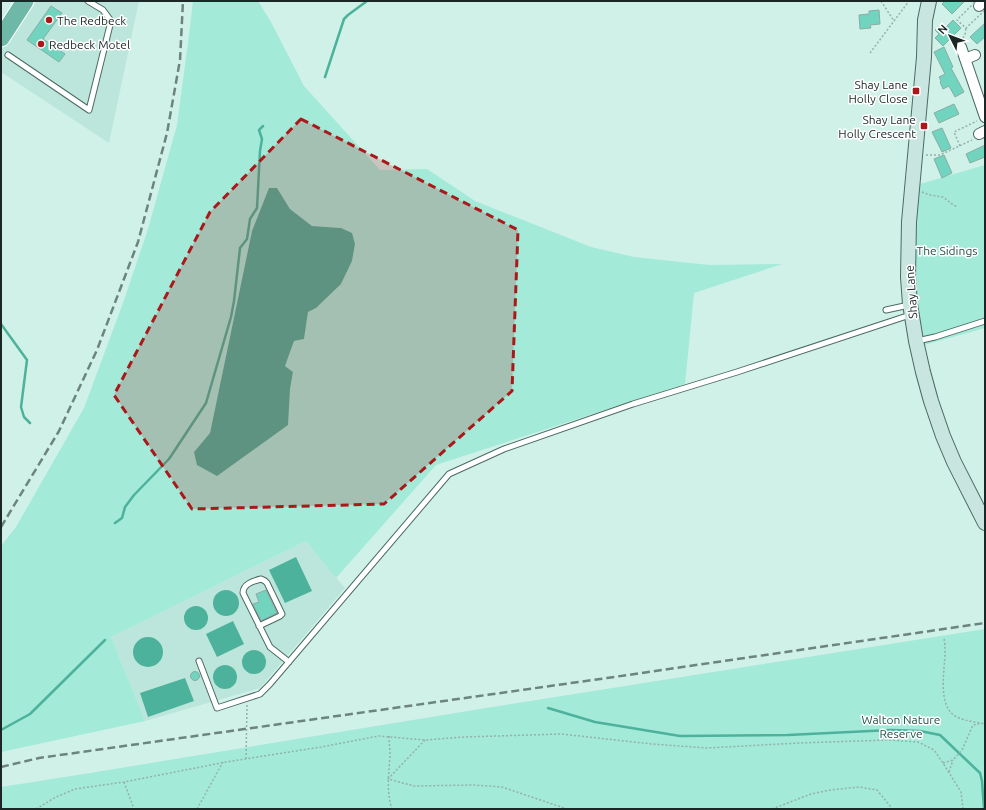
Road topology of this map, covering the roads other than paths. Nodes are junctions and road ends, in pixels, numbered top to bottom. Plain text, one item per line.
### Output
1 (25, 1) edge
2 (88, 1) edge
3 (929, 1) edge
4 (1, 38) edge
5 (961, 47) dead end
6 (8, 55) dead end
7 (975, 55) dead end
8 (965, 59) junction
9 (985, 117) edge
10 (886, 310) dead end
11 (910, 310) junction
12 (985, 321) edge
13 (916, 341) junction
14 (985, 523) edge
15 (259, 626) junction
16 (200, 661) dead end
17 (289, 662) junction

1 - 4 highway
2 - 6 lane
3 - 11 main road, Shay Lane
5 - 8 street
7 - 8 street
8 - 9 street
10 - 11 lane
11 - 13 main road, Shay Lane
11 - 17 lane
12 - 13 lane
13 - 14 main road, Shay Lane
15 - 15 lane
15 - 17 lane
16 - 17 lane

